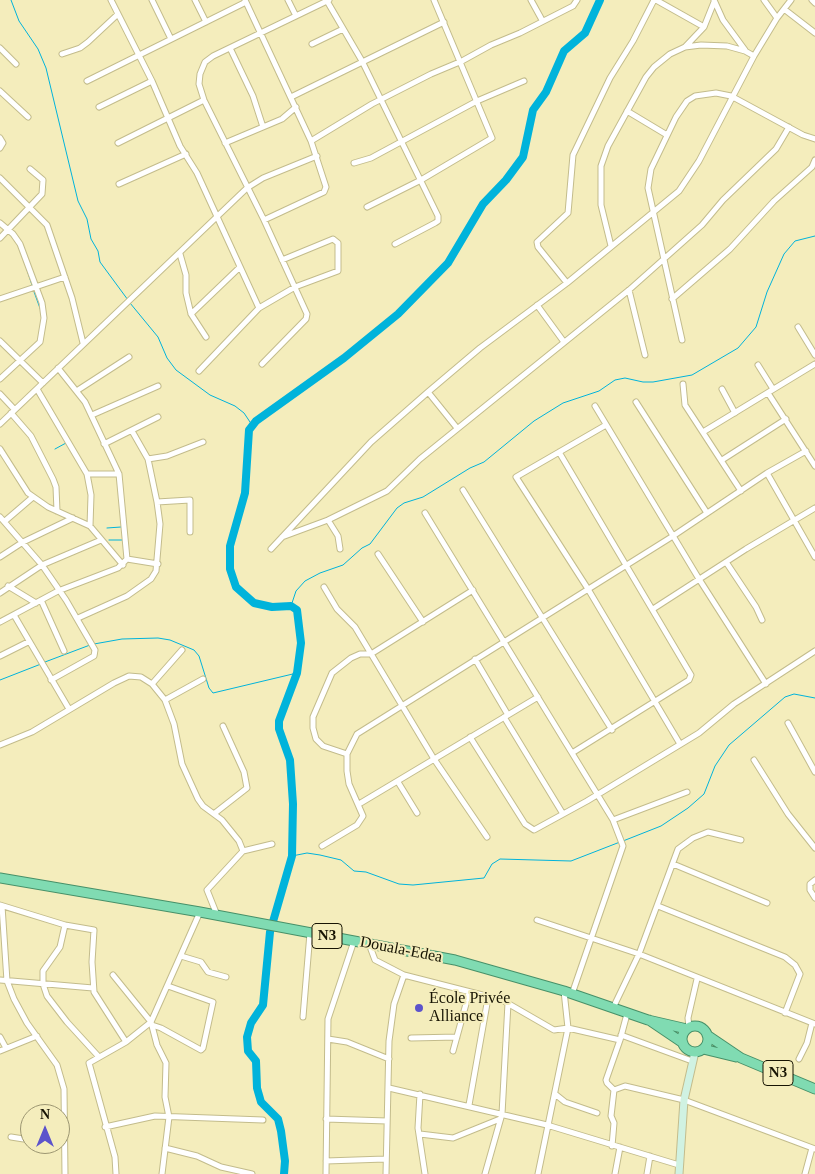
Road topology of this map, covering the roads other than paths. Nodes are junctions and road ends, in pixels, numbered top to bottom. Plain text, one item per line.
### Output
1 (110, 0) edge
2 (152, 0) edge
3 (195, 0) edge
4 (288, 0) edge
5 (434, 0) edge
6 (531, 0) edge
7 (577, 0) edge
8 (655, 0) edge
9 (764, 0) edge
10 (791, 0) edge
11 (812, 0) edge
12 (246, 1) edge
13 (328, 1) edge
14 (714, 1) edge
15 (815, 3) edge
16 (784, 9) junction
17 (118, 14) junction
18 (296, 16) junction
19 (777, 18) junction
20 (542, 20) junction
21 (206, 22) junction
22 (444, 22) junction
23 (704, 27) junction
24 (343, 28) junction
25 (260, 32) junction
26 (815, 33) edge
27 (171, 39) junction
28 (312, 44) dead end
29 (685, 47) junction
30 (230, 48) junction
31 (0, 49) edge
32 (745, 50) junction
33 (62, 54) dead end
34 (138, 55) junction
35 (754, 56) junction
36 (362, 61) junction
37 (462, 62) junction
38 (16, 64) dead end
39 (87, 81) dead end
40 (524, 81) dead end
41 (152, 82) junction
42 (0, 91) edge
43 (731, 96) junction
44 (291, 97) junction
45 (204, 100) junction
46 (381, 100) junction
47 (477, 102) junction
48 (99, 107) dead end
49 (296, 107) junction
50 (627, 111) junction
51 (28, 117) dead end
52 (169, 118) junction
53 (263, 127) junction
54 (789, 127) junction
55 (666, 135) junction
56 (0, 138) edge
57 (815, 139) edge
58 (402, 140) junction
59 (311, 142) junction
60 (118, 143) dead end
61 (225, 143) junction
62 (0, 148) edge
63 (186, 154) junction
64 (317, 156) junction
65 (815, 160) edge
66 (354, 163) dead end
67 (30, 169) dead end
68 (0, 178) edge
69 (421, 180) junction
70 (119, 184) dead end
71 (246, 188) junction
72 (29, 207) junction
73 (367, 207) dead end
74 (654, 213) junction
75 (216, 217) junction
76 (264, 220) junction
77 (0, 223) edge
78 (8, 230) junction
79 (0, 238) edge
80 (394, 244) dead end
81 (611, 246) junction
82 (180, 254) junction
83 (282, 260) junction
84 (664, 260) junction
85 (240, 267) junction
86 (65, 277) junction
87 (567, 283) junction
88 (36, 287) junction
89 (295, 287) junction
90 (629, 290) junction
91 (0, 299) edge
92 (672, 299) junction
93 (537, 305) junction
94 (259, 308) junction
95 (191, 314) junction
96 (798, 327) dead end
97 (206, 337) dead end
98 (682, 340) dead end
99 (0, 341) edge
100 (564, 342) junction
101 (83, 343) junction
102 (815, 355) edge
103 (645, 356) dead end
104 (129, 357) dead end
105 (21, 359) junction
106 (262, 364) dead end
107 (815, 364) edge
108 (758, 365) dead end
109 (58, 368) junction
110 (199, 371) dead end
111 (0, 379) edge
112 (44, 383) junction
113 (683, 384) dead end
114 (158, 386) dead end
115 (36, 389) junction
116 (722, 389) dead end
117 (78, 390) junction
118 (774, 390) junction
119 (428, 392) junction
120 (768, 393) junction
121 (0, 394) edge
122 (636, 402) dead end
123 (595, 406) dead end
124 (13, 411) junction
125 (735, 413) junction
126 (92, 415) junction
127 (158, 417) dead end
128 (786, 419) junction
129 (0, 424) edge
130 (606, 425) junction
131 (457, 428) junction
132 (132, 431) junction
133 (703, 432) junction
134 (203, 442) dead end
135 (104, 444) junction
136 (0, 449) edge
137 (559, 452) junction
138 (815, 452) edge
139 (808, 454) junction
140 (148, 459) junction
141 (722, 460) junction
142 (815, 466) edge
143 (766, 473) junction
144 (87, 474) junction
145 (119, 474) junction
146 (463, 490) dead end
147 (741, 491) junction
148 (33, 497) junction
149 (157, 502) junction
150 (815, 508) edge
151 (56, 511) junction
152 (425, 513) dead end
153 (707, 514) junction
154 (1, 518) edge
155 (73, 518) junction
156 (328, 520) junction
157 (794, 521) junction
158 (90, 526) junction
159 (190, 532) dead end
160 (673, 536) junction
161 (281, 537) junction
162 (101, 540) junction
163 (24, 542) junction
164 (271, 549) dead end
165 (340, 549) dead end
166 (378, 554) dead end
167 (0, 557) edge
168 (815, 557) edge
169 (127, 559) junction
170 (726, 562) junction
171 (158, 564) junction
172 (42, 565) junction
173 (122, 565) junction
174 (627, 565) junction
175 (699, 579) junction
176 (8, 586) junction
177 (324, 587) dead end
178 (588, 589) junction
179 (473, 590) junction
180 (58, 592) junction
181 (0, 593) edge
182 (38, 602) junction
183 (653, 609) junction
184 (14, 615) junction
185 (543, 617) junction
186 (78, 618) junction
187 (762, 620) dead end
188 (0, 622) edge
189 (423, 622) junction
190 (504, 641) junction
191 (28, 642) junction
192 (182, 650) dead end
193 (815, 650) edge
194 (64, 651) dead end
195 (371, 654) junction
196 (0, 656) edge
197 (475, 659) junction
198 (203, 679) dead end
199 (51, 680) junction
200 (152, 684) junction
201 (766, 684) junction
202 (538, 697) junction
203 (165, 700) junction
204 (655, 702) junction
205 (401, 705) junction
206 (69, 709) junction
207 (506, 716) junction
208 (788, 723) dead end
209 (223, 726) dead end
210 (612, 730) junction
211 (470, 737) junction
212 (680, 744) junction
213 (0, 745) edge
214 (572, 753) junction
215 (348, 754) junction
216 (434, 759) junction
217 (754, 760) dead end
218 (815, 772) edge
219 (398, 782) junction
220 (687, 792) dead end
221 (598, 794) junction
222 (359, 804) junction
223 (215, 813) junction
224 (417, 813) dead end
225 (563, 814) junction
226 (613, 820) junction
227 (487, 838) dead end
228 (741, 840) dead end
229 (272, 844) dead end
230 (322, 846) dead end
231 (815, 848) edge
232 (243, 851) junction
233 (674, 864) junction
234 (0, 878) edge
235 (815, 880) edge
236 (815, 898) edge
237 (767, 903) dead end
238 (1, 905) edge
239 (658, 906) junction
240 (200, 912) junction
241 (217, 916) junction
242 (537, 920) dead end
243 (65, 925) junction
244 (310, 933) junction
245 (590, 938) junction
246 (354, 940) junction
247 (369, 943) junction
248 (639, 954) junction
249 (181, 956) junction
250 (113, 974) dead end
251 (404, 975) junction
252 (226, 977) dead end
253 (697, 979) junction
254 (0, 980) edge
255 (7, 981) junction
256 (43, 984) junction
257 (168, 986) junction
258 (93, 988) junction
259 (469, 993) junction
260 (568, 993) junction
261 (488, 998) junction
262 (508, 1003) junction
263 (613, 1008) junction
264 (785, 1013) junction
265 (627, 1014) junction
266 (303, 1018) dead end
267 (648, 1020) junction
268 (152, 1024) junction
269 (813, 1024) edge
270 (568, 1028) junction
271 (688, 1028) junction
272 (707, 1035) junction
273 (36, 1036) junction
274 (0, 1037) edge
275 (621, 1037) junction
276 (411, 1038) dead end
277 (457, 1038) junction
278 (328, 1039) junction
279 (126, 1042) junction
280 (682, 1043) junction
281 (6, 1048) junction
282 (699, 1050) junction
283 (0, 1051) edge
284 (453, 1051) dead end
285 (99, 1057) junction
286 (741, 1058) junction
287 (799, 1058) dead end
288 (389, 1059) junction
289 (692, 1061) junction
290 (389, 1088) junction
291 (815, 1089) edge
292 (614, 1090) junction
293 (420, 1094) junction
294 (556, 1094) junction
295 (684, 1100) junction
296 (64, 1104) edge
297 (469, 1105) junction
298 (597, 1113) dead end
299 (501, 1116) junction
300 (169, 1117) junction
301 (263, 1120) dead end
302 (326, 1120) junction
303 (387, 1121) junction
304 (547, 1125) junction
305 (105, 1126) junction
306 (420, 1134) junction
307 (11, 1137) dead end
308 (20, 1138) edge
309 (612, 1146) junction
310 (620, 1147) junction
311 (165, 1148) junction
312 (814, 1148) edge
313 (64, 1154) edge
314 (650, 1156) junction
315 (385, 1159) junction
316 (326, 1160) junction
317 (679, 1165) junction
318 (65, 1174) edge
319 (116, 1174) edge
320 (162, 1174) edge
321 (252, 1174) edge
322 (326, 1174) edge
323 (386, 1174) edge
324 (425, 1174) edge
325 (485, 1174) edge
326 (538, 1174) edge
327 (615, 1174) edge
328 (646, 1174) edge
329 (679, 1174) edge
330 (805, 1174) edge

1 - 17 street
2 - 27 street
3 - 21 street
4 - 18 street
5 - 22 street
6 - 20 street
7 - 20 street
8 - 23 street
8 - 87 street
9 - 19 street
10 - 16 street
11 - 15 street
12 - 21 street
12 - 25 street
13 - 18 street
13 - 24 street
14 - 23 street
14 - 32 street
16 - 19 street
16 - 26 street
17 - 33 street
17 - 34 street
18 - 25 street
19 - 35 street
20 - 37 street
21 - 27 street
22 - 36 street
22 - 37 street
23 - 29 street
24 - 28 street
24 - 36 street
25 - 30 street
25 - 44 street
27 - 34 street
29 - 32 street
29 - 50 street
30 - 45 street
30 - 53 street
31 - 38 street
32 - 35 street
34 - 39 street
34 - 41 street
35 - 43 street
36 - 44 street
36 - 46 street
37 - 46 street
37 - 47 street
40 - 47 street
41 - 48 street
41 - 52 street
42 - 51 street
43 - 54 street
43 - 55 street
43 - 74 street
44 - 49 street
45 - 52 street
45 - 61 street
46 - 58 street
46 - 59 street
47 - 58 street
47 - 69 street
49 - 53 street
49 - 59 street
50 - 55 street
50 - 81 street
52 - 60 street
52 - 63 street
53 - 61 street
54 - 57 street
54 - 84 street
55 - 74 street
56 - 62 street
58 - 66 street
58 - 69 street
59 - 64 street
61 - 71 street
63 - 70 street
63 - 75 street
64 - 71 street
64 - 76 street
65 - 92 street
67 - 72 street
68 - 72 street
69 - 73 street
69 - 80 street
71 - 75 street
71 - 76 street
72 - 78 street
72 - 86 street
74 - 81 street
74 - 84 street
75 - 82 street
75 - 85 street
76 - 83 street
77 - 78 street
78 - 79 street
78 - 88 street
81 - 87 street
82 - 95 street
82 - 101 street
83 - 89 street
83 - 89 street
84 - 90 street
84 - 92 street
85 - 94 street
85 - 95 street
86 - 88 street
86 - 101 street
87 - 93 street
88 - 91 street
88 - 105 street
89 - 94 street
89 - 106 street
90 - 100 street
90 - 103 street
92 - 98 street
93 - 100 street
93 - 119 street
94 - 110 street
95 - 97 street
96 - 102 street
99 - 105 street
100 - 131 street
101 - 109 street
104 - 117 street
105 - 111 street
105 - 112 street
107 - 118 street
108 - 118 street
109 - 112 street
109 - 117 street
112 - 115 street
113 - 133 street
114 - 126 street
115 - 124 street
115 - 144 street
116 - 125 street
117 - 126 street
118 - 120 street
119 - 131 street
119 - 161 street
120 - 125 street
120 - 128 street
121 - 124 street
122 - 153 street
123 - 130 street
124 - 129 street
124 - 151 street
125 - 133 street
126 - 135 street
127 - 132 street
128 - 139 street
128 - 141 street
130 - 137 street
130 - 160 street
131 - 156 street
132 - 135 street
132 - 140 street
133 - 141 street
134 - 140 street
135 - 145 street
136 - 148 street
137 - 174 street
137 - 178 street
138 - 139 street
139 - 142 street
139 - 143 street
140 - 149 street
141 - 147 street
143 - 147 street
143 - 157 street
144 - 145 street
144 - 158 street
145 - 169 street
146 - 185 street
147 - 153 street
148 - 151 street
148 - 154 street
149 - 159 street
149 - 171 street
150 - 157 street
151 - 155 street
152 - 179 street
153 - 160 street
154 - 163 street
155 - 158 street
155 - 163 street
156 - 161 street
156 - 165 street
157 - 168 street
157 - 170 street
158 - 162 street
160 - 174 street
160 - 175 street
161 - 164 street
162 - 172 street
162 - 173 street
163 - 167 street
163 - 172 street
166 - 189 street
169 - 171 street
169 - 173 street
170 - 175 street
170 - 187 street
171 - 186 street
172 - 176 street
172 - 180 street
173 - 180 street
174 - 178 street
174 - 183 street
175 - 183 street
175 - 201 street
176 - 181 street
176 - 182 street
177 - 195 street
178 - 185 street
178 - 204 street
179 - 189 street
179 - 190 street
180 - 182 street
180 - 186 street
182 - 184 street
182 - 194 street
183 - 204 street
184 - 188 street
184 - 191 street
185 - 190 street
185 - 210 street
186 - 199 street
189 - 195 street
190 - 197 street
190 - 202 street
191 - 196 street
191 - 199 street
192 - 200 street
193 - 201 street
195 - 205 street
195 - 215 street
197 - 205 street
197 - 207 street
198 - 203 street
199 - 206 street
200 - 203 street
200 - 206 street
201 - 212 street
202 - 207 street
202 - 214 street
203 - 223 street
204 - 210 street
204 - 212 street
205 - 215 street
205 - 216 street
206 - 213 street
207 - 211 street
207 - 225 street
208 - 218 street
209 - 223 street
210 - 214 street
211 - 216 street
211 - 225 street
212 - 221 street
214 - 221 street
215 - 222 street
216 - 219 street
216 - 227 street
217 - 231 street
219 - 222 street
219 - 224 street
220 - 226 street
221 - 225 street
221 - 226 street
222 - 230 street
223 - 232 street
226 - 245 street
228 - 233 street
229 - 232 street
232 - 241 street
233 - 237 street
233 - 239 street
234 - 240 highway, Douala-Edea / N3
235 - 236 street
238 - 243 street
238 - 255 street
239 - 248 street
239 - 264 street
240 - 241 highway, Douala-Edea / N3
240 - 249 street
241 - 244 highway, Douala-Edea / N3
242 - 245 street
243 - 256 street
243 - 258 street
244 - 246 highway, Douala-Edea / N3
244 - 266 street
245 - 248 street
245 - 260 street
246 - 247 highway, Douala-Edea / N3
246 - 278 street
247 - 251 street
247 - 260 highway, Douala-Edea / N3
248 - 253 street
248 - 263 street
249 - 252 street
249 - 257 street
250 - 268 street
251 - 259 street
251 - 288 street
253 - 264 street
253 - 271 street
254 - 255 street
255 - 256 street
255 - 273 street
256 - 258 street
256 - 285 street
257 - 268 street
257 - 268 street
258 - 279 street
259 - 261 street
259 - 277 street
260 - 263 highway, Douala-Edea / N3
260 - 270 street
261 - 262 street
261 - 297 street
262 - 270 street
262 - 299 street
263 - 265 highway, Douala-Edea / N3
264 - 269 street
265 - 267 highway, Douala-Edea / N3
265 - 275 street
267 - 271 highway, Douala-Edea / N3
267 - 280 highway, Douala-Edea / N3
268 - 279 street
268 - 300 street
269 - 287 street
270 - 275 street
270 - 294 street
271 - 272 highway, N3
271 - 280 highway
272 - 282 highway
272 - 286 highway, N3
273 - 281 street
273 - 296 street
274 - 281 street
275 - 289 street
275 - 292 street
276 - 277 street
277 - 284 street
278 - 288 street
278 - 302 street
279 - 285 street
280 - 282 highway, N3
281 - 283 street
282 - 286 highway, N3
282 - 289 main road
285 - 305 street
286 - 291 highway, N3
288 - 290 street
289 - 295 main road
290 - 293 street
290 - 303 street
292 - 295 street
292 - 309 street
293 - 297 street
293 - 306 street
294 - 298 street
294 - 304 street
295 - 312 street
295 - 317 main road
297 - 299 street
299 - 304 street
299 - 306 street
299 - 325 street
300 - 301 street
300 - 305 street
300 - 311 street
302 - 303 street
302 - 316 street
303 - 315 street
304 - 309 street
304 - 326 street
305 - 319 street
306 - 324 street
307 - 308 street
309 - 310 street
310 - 314 street
310 - 327 street
311 - 320 street
311 - 321 street
312 - 330 street
313 - 318 street
314 - 317 street
314 - 328 street
315 - 316 street
315 - 323 street
316 - 322 street
317 - 329 main road

